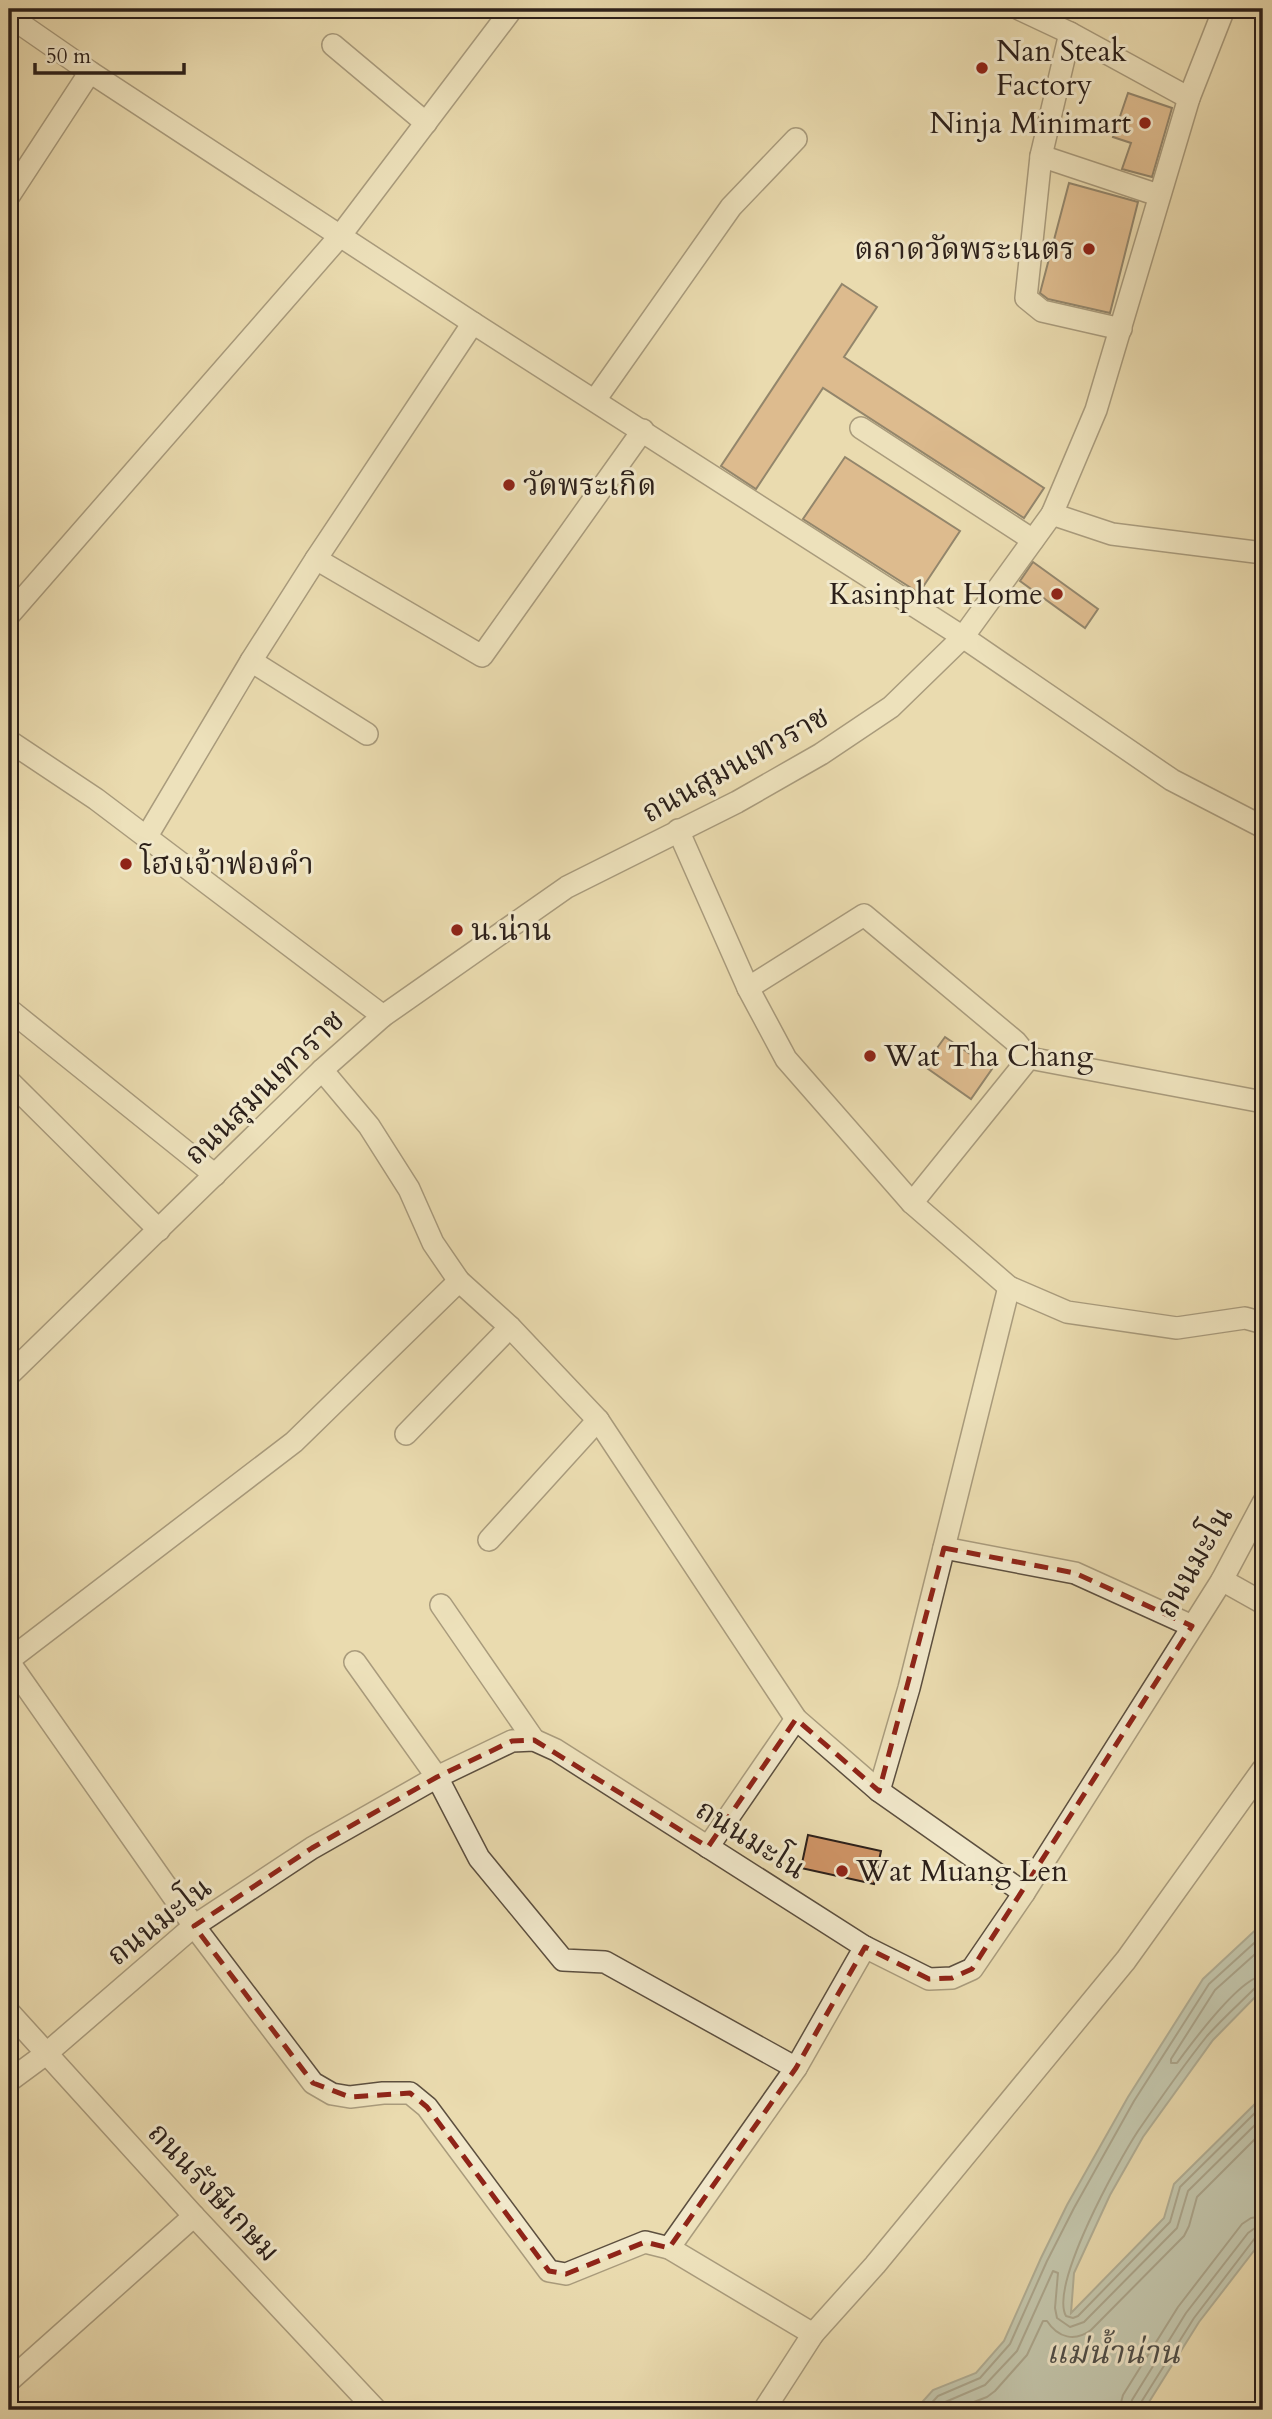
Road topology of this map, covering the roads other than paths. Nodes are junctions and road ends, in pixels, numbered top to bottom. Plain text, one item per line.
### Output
1 (512, 9) edge
2 (1019, 9) edge
3 (1224, 9) edge
4 (15, 15) edge
5 (1070, 33) junction
6 (333, 45) dead end
7 (90, 72) junction
8 (1189, 98) junction
9 (426, 123) junction
10 (796, 139) dead end
11 (1041, 156) junction
12 (1158, 195) junction
13 (9, 196) edge
14 (340, 236) junction
15 (473, 323) junction
16 (1121, 328) junction
17 (595, 400) junction
18 (861, 428) dead end
19 (643, 430) junction
20 (1052, 513) junction
21 (1033, 540) junction
22 (1263, 553) edge
23 (316, 559) junction
24 (9, 615) edge
25 (963, 637) junction
26 (251, 661) junction
27 (367, 734) dead end
28 (9, 741) edge
29 (1263, 827) edge
30 (678, 830) junction
31 (147, 836) junction
32 (748, 988) junction
33 (11, 1011) dead end
34 (383, 1016) junction
35 (1029, 1058) junction
36 (322, 1070) junction
37 (9, 1081) edge
38 (1263, 1102) edge
39 (215, 1175) junction
40 (912, 1203) junction
41 (159, 1230) junction
42 (459, 1281) junction
43 (1009, 1287) junction
44 (1263, 1323) edge
45 (510, 1327) junction
46 (9, 1375) edge
47 (598, 1420) junction
48 (406, 1434) dead end
49 (1263, 1503) edge
50 (489, 1540) dead end
51 (944, 1548) junction
52 (1222, 1580) junction
53 (1263, 1603) edge
54 (441, 1605) dead end
55 (1192, 1626) junction
56 (9, 1661) edge
57 (355, 1662) dead end
58 (796, 1719) junction
59 (534, 1740) junction
60 (1263, 1769) edge
61 (437, 1777) junction
62 (878, 1791) junction
63 (708, 1847) junction
64 (1024, 1893) junction
65 (194, 1926) junction
66 (865, 1947) junction
67 (9, 2012) edge
68 (47, 2053) junction
69 (796, 2068) junction
70 (9, 2081) edge
71 (194, 2216) junction
72 (669, 2248) junction
73 (813, 2334) junction
74 (9, 2381) edge
75 (376, 2410) edge
76 (764, 2410) edge

1 - 9 street
2 - 5 street
3 - 8 street, ถนนสุมนเทวราช
4 - 7 street
5 - 8 street
5 - 11 street
6 - 9 street
7 - 13 street
7 - 14 street
8 - 12 street, ถนนสุมนเทวราช
9 - 14 street
10 - 17 street
11 - 12 street
11 - 16 street
12 - 16 street, ถนนสุมนเทวราช
14 - 15 street
14 - 24 street
15 - 17 street
15 - 23 street
16 - 20 street, ถนนสุมนเทวราช
17 - 19 street
18 - 21 street
19 - 23 street
19 - 25 street
20 - 21 street, ถนนสุมนเทวราช
20 - 22 street
21 - 25 street, ถนนสุมนเทวราช
23 - 26 street
25 - 29 street
25 - 30 street, ถนนสุมนเทวราช
26 - 27 street
26 - 31 street
28 - 31 street
30 - 32 street
30 - 34 street, ถนนสุมนเทวราช
31 - 34 street
32 - 35 street
32 - 40 street
33 - 39 street
34 - 36 street, ถนนสุมนเทวราช
35 - 38 street
35 - 40 street
36 - 39 street, ถนนสุมนเทวราช
36 - 42 street
37 - 41 street
39 - 41 street, ถนนสุมนเทวราช
40 - 43 street
41 - 46 street, ถนนสุมนเทวราช
42 - 45 street
42 - 56 street
43 - 44 street
43 - 51 street
45 - 47 street
45 - 48 street
47 - 50 street
47 - 58 street
49 - 52 street, ถนนมะโน
51 - 55 street
51 - 62 street
52 - 53 street
52 - 55 street, ถนนมะโน
54 - 59 street
55 - 64 street, ถนนมะโน
56 - 65 street
57 - 61 street
58 - 62 street
58 - 63 street
59 - 61 street, ถนนมะโน
59 - 63 street, ถนนมะโน
60 - 73 street
61 - 65 street, ถนนมะโน
61 - 69 street
62 - 64 street
63 - 66 street, ถนนมะโน
64 - 66 street, ถนนมะโน
65 - 68 street, ถนนมะโน
65 - 72 street
66 - 69 street
67 - 68 street, ถนนรังษีเกษม
68 - 70 street, ถนนมะโน
68 - 71 street, ถนนรังษีเกษม
69 - 72 street
71 - 74 street
71 - 75 street, ถนนรังษีเกษม
72 - 73 street
73 - 76 street

